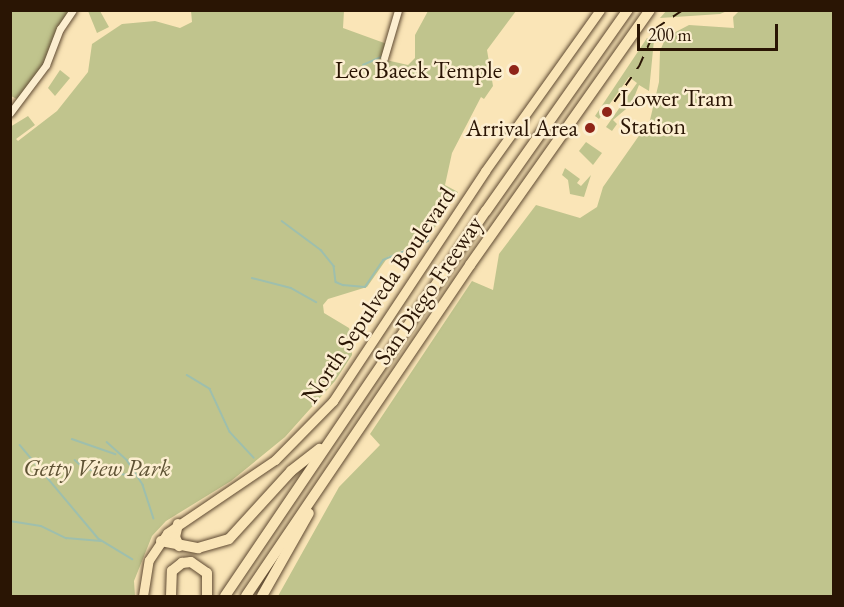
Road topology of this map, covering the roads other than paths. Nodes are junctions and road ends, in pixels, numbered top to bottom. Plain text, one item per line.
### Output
1 (73, 10) edge
2 (398, 10) edge
3 (600, 10) edge
4 (627, 10) edge
5 (650, 10) edge
6 (384, 58) dead end
7 (10, 114) edge
8 (329, 442) junction
9 (346, 449) junction
10 (178, 524) junction
11 (290, 530) junction
12 (161, 541) junction
13 (179, 546) junction
14 (250, 557) junction
15 (143, 597) edge
16 (171, 597) edge
17 (207, 597) edge
18 (225, 597) edge
19 (233, 597) edge
20 (240, 597) edge
21 (246, 597) edge
22 (262, 597) edge

1 - 7 street
2 - 6 street
3 - 10 main road, North Sepulveda Boulevard
4 - 8 highway, San Diego Freeway
5 - 9 highway, San Diego Freeway
8 - 13 highway
8 - 14 highway, San Diego Freeway
9 - 11 highway, San Diego Freeway
9 - 22 highway
10 - 12 main road, North Sepulveda Boulevard
10 - 13 highway
11 - 20 highway
11 - 21 highway, San Diego Freeway
12 - 13 highway
12 - 15 main road, North Sepulveda Boulevard
14 - 18 highway, San Diego Freeway
14 - 19 highway
16 - 17 highway

